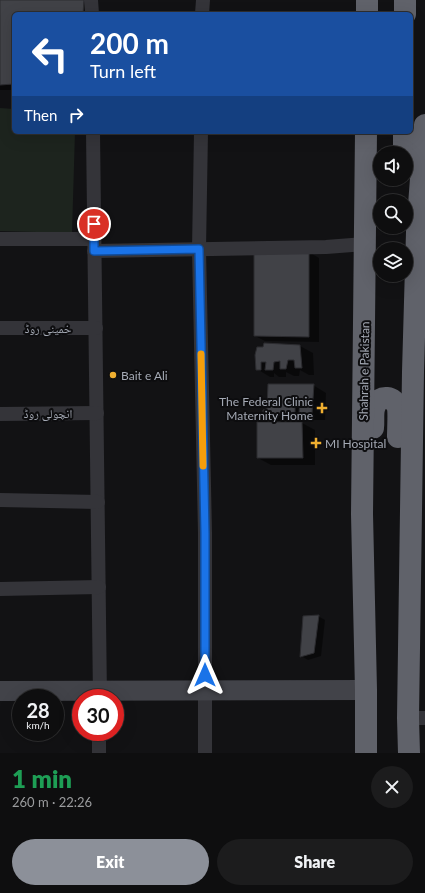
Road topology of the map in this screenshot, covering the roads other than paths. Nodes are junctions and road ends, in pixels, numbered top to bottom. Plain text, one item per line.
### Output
1 (92, 0) edge
2 (203, 0) edge
3 (367, 0) edge
4 (405, 0) edge
5 (92, 12) edge
6 (202, 12) edge
7 (367, 12) edge
8 (405, 12) edge
9 (425, 125) edge
10 (93, 134) edge
11 (201, 134) edge
12 (366, 134) edge
13 (404, 134) edge
14 (404, 146) edge
15 (407, 186) edge
16 (417, 232) junction
17 (0, 239) edge
18 (365, 244) junction
19 (94, 245) junction
20 (199, 249) junction
21 (0, 328) edge
22 (96, 328) junction
23 (419, 371) edge
24 (97, 413) junction
25 (0, 414) edge
26 (0, 500) edge
27 (98, 502) junction
28 (362, 514) junction
29 (410, 561) junction
30 (99, 587) junction
31 (0, 589) edge
32 (100, 689) edge
33 (205, 690) junction
34 (366, 690) junction
35 (0, 691) edge
36 (72, 693) edge
37 (124, 693) edge
38 (417, 718) edge
39 (99, 741) edge
40 (99, 753) edge
41 (205, 753) edge
42 (366, 753) edge
43 (409, 753) edge

1 - 5 street
2 - 6 street
3 - 7 highway
4 - 8 highway
9 - 16 highway
10 - 19 street
11 - 20 street
12 - 18 highway, Shahrah e Pakistan
13 - 14 highway
15 - 16 highway
16 - 23 highway
17 - 19 street
18 - 20 street
18 - 28 highway, Shahrah e Pakistan
19 - 20 street
19 - 22 street
20 - 33 street
21 - 22 street, خمینی روڈ
22 - 24 street
23 - 29 highway
24 - 25 street, انچولی روڈ
24 - 27 street
26 - 27 street
27 - 30 street
28 - 29 highway
28 - 34 highway, Shahrah e Pakistan
29 - 38 highway
30 - 31 street
30 - 32 street
33 - 34 street
33 - 37 street
33 - 41 street
34 - 42 highway, Shahrah e Pakistan
35 - 36 street
38 - 43 highway
39 - 40 street

